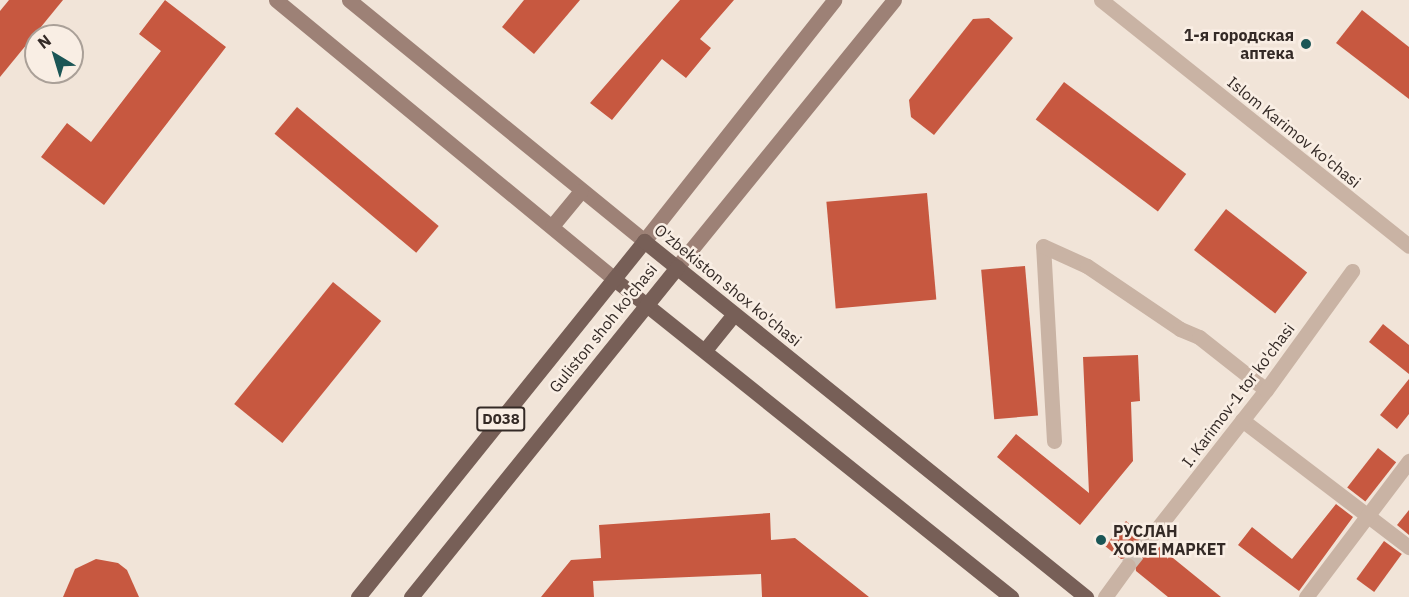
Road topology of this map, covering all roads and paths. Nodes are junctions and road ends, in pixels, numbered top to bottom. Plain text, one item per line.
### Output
1 (276, 0) edge
2 (349, 0) edge
3 (834, 0) edge
4 (894, 0) edge
5 (1101, 0) edge
6 (581, 192) junction
7 (552, 226) junction
8 (644, 241) junction
9 (1409, 246) edge
10 (677, 267) junction
11 (1352, 271) dead end
12 (614, 279) junction
13 (647, 304) junction
14 (734, 314) junction
15 (705, 350) junction
16 (1266, 390) junction
17 (1242, 420) junction
18 (1054, 441) dead end
19 (1409, 461) edge
20 (1369, 514) junction
21 (1149, 539) tunnel mouth
22 (1409, 547) edge
23 (1128, 565) tunnel mouth
24 (357, 597) edge
25 (411, 597) edge
26 (1011, 597) edge
27 (1086, 597) edge
28 (1105, 597) edge
29 (1306, 597) edge

1 - 7 main road
2 - 6 main road, O'zbekiston shox ko'chasi
3 - 8 main road, Guliston shoh ko'chasi
4 - 10 main road, Guliston shoh ko'chasi
5 - 9 street, Islom Karimov ko'chasi
6 - 7 main road
6 - 8 main road, O'zbekiston shox ko'chasi
7 - 12 main road
8 - 10 main road, O'zbekiston shox ko'chasi
8 - 12 main road, Guliston shoh ko'chasi / D038
10 - 13 main road, Guliston shoh ko'chasi / D038
10 - 14 main road, O'zbekiston shox ko'chasi
11 - 16 street, I. Karimov-1 tor ko'chasi
12 - 13 main road
12 - 24 main road, Guliston shoh ko'chasi / D038
13 - 15 main road
13 - 25 main road, Guliston shoh ko'chasi / D038
14 - 15 main road
14 - 27 main road, O'zbekiston shox ko'chasi
15 - 26 main road
16 - 17 street, I. Karimov-1 tor ko'chasi
16 - 18 street
17 - 20 street
17 - 21 street, I. Karimov-1 tor ko'chasi
19 - 20 street
20 - 22 street
20 - 29 street
23 - 28 street

